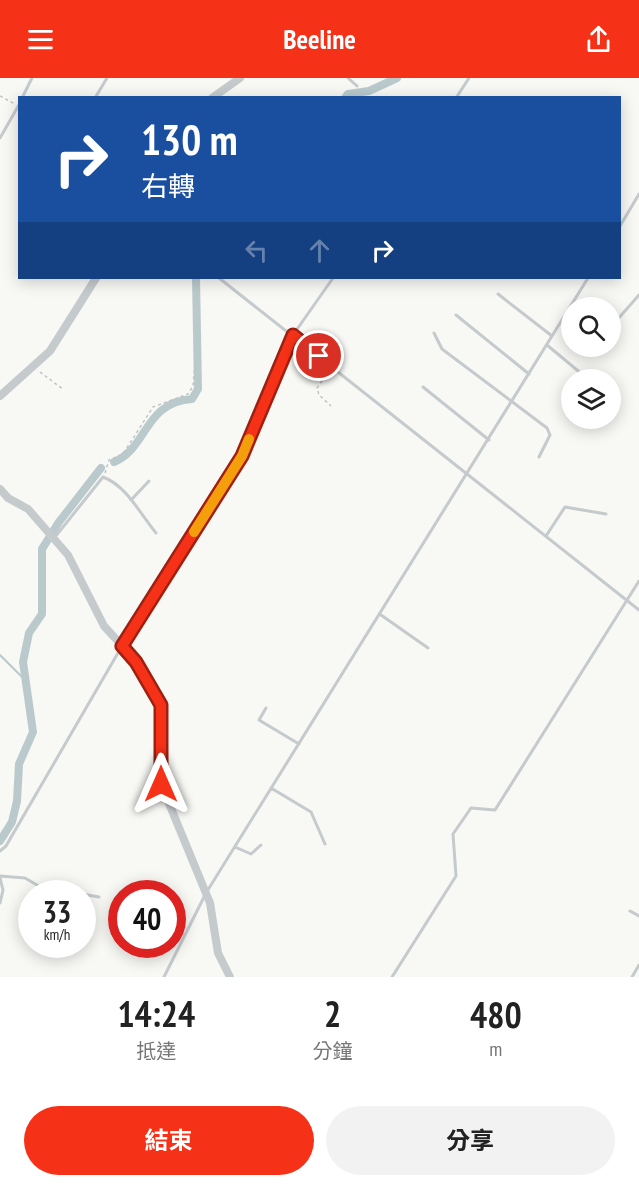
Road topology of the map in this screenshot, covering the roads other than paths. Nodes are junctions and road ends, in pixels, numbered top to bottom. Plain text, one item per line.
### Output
1 (32, 78) edge
2 (107, 78) edge
3 (240, 78) edge
4 (348, 78) edge
5 (469, 78) edge
6 (357, 86) dead end
7 (23, 96) edge
8 (96, 96) edge
9 (215, 96) edge
10 (457, 96) edge
11 (18, 107) edge
12 (0, 138) edge
13 (639, 194) edge
14 (621, 224) edge
15 (95, 279) edge
16 (220, 279) edge
17 (332, 279) edge
18 (587, 279) edge
19 (498, 294) dead end
20 (639, 295) edge
21 (456, 315) dead end
22 (621, 315) edge
23 (434, 333) dead end
24 (293, 335) junction
25 (552, 336) junction
26 (547, 345) junction
27 (576, 369) edge
28 (529, 374) junction
29 (423, 387) dead end
30 (0, 396) edge
31 (512, 402) junction
32 (489, 440) junction
33 (539, 457) dead end
34 (468, 474) junction
35 (150, 481) dead end
36 (0, 489) edge
37 (131, 499) junction
38 (606, 514) dead end
39 (156, 533) dead end
40 (546, 536) junction
41 (54, 539) junction
42 (639, 581) edge
43 (627, 600) junction
44 (639, 610) edge
45 (380, 614) junction
46 (122, 646) junction
47 (428, 648) dead end
48 (266, 708) dead end
49 (299, 744) junction
50 (271, 788) junction
51 (325, 844) dead end
52 (261, 845) dead end
53 (235, 847) junction
54 (0, 851) edge
55 (0, 877) edge
56 (28, 880) edge
57 (206, 893) junction
58 (96, 896) edge
59 (99, 897) dead end
60 (0, 903) edge
61 (630, 911) dead end
62 (639, 916) edge
63 (639, 965) edge
64 (164, 977) edge
65 (230, 977) edge
66 (392, 977) edge
67 (632, 977) edge

1 - 7 lane
2 - 8 lane
3 - 9 street
4 - 6 lane
5 - 10 lane
11 - 12 lane
13 - 14 lane
15 - 30 street
16 - 24 lane
17 - 24 lane
18 - 25 lane
19 - 25 lane
20 - 22 lane
21 - 28 lane
23 - 31 lane
24 - 34 lane
24 - 46 lane
25 - 26 lane
26 - 27 lane
26 - 28 lane
28 - 31 lane
29 - 32 lane
31 - 32 lane
31 - 33 lane
32 - 34 lane
34 - 40 lane
34 - 45 lane
35 - 37 lane
36 - 41 street
37 - 39 lane
37 - 41 lane
38 - 40 lane
40 - 43 lane
41 - 46 street
42 - 43 lane
43 - 44 lane
43 - 66 lane
45 - 47 lane
45 - 49 lane
46 - 54 lane
46 - 57 street
48 - 49 lane
49 - 50 lane
50 - 51 lane
50 - 53 lane
52 - 53 lane
53 - 57 lane
55 - 56 lane
55 - 60 lane
57 - 64 lane
57 - 65 street
58 - 59 lane
61 - 62 lane
63 - 67 lane

